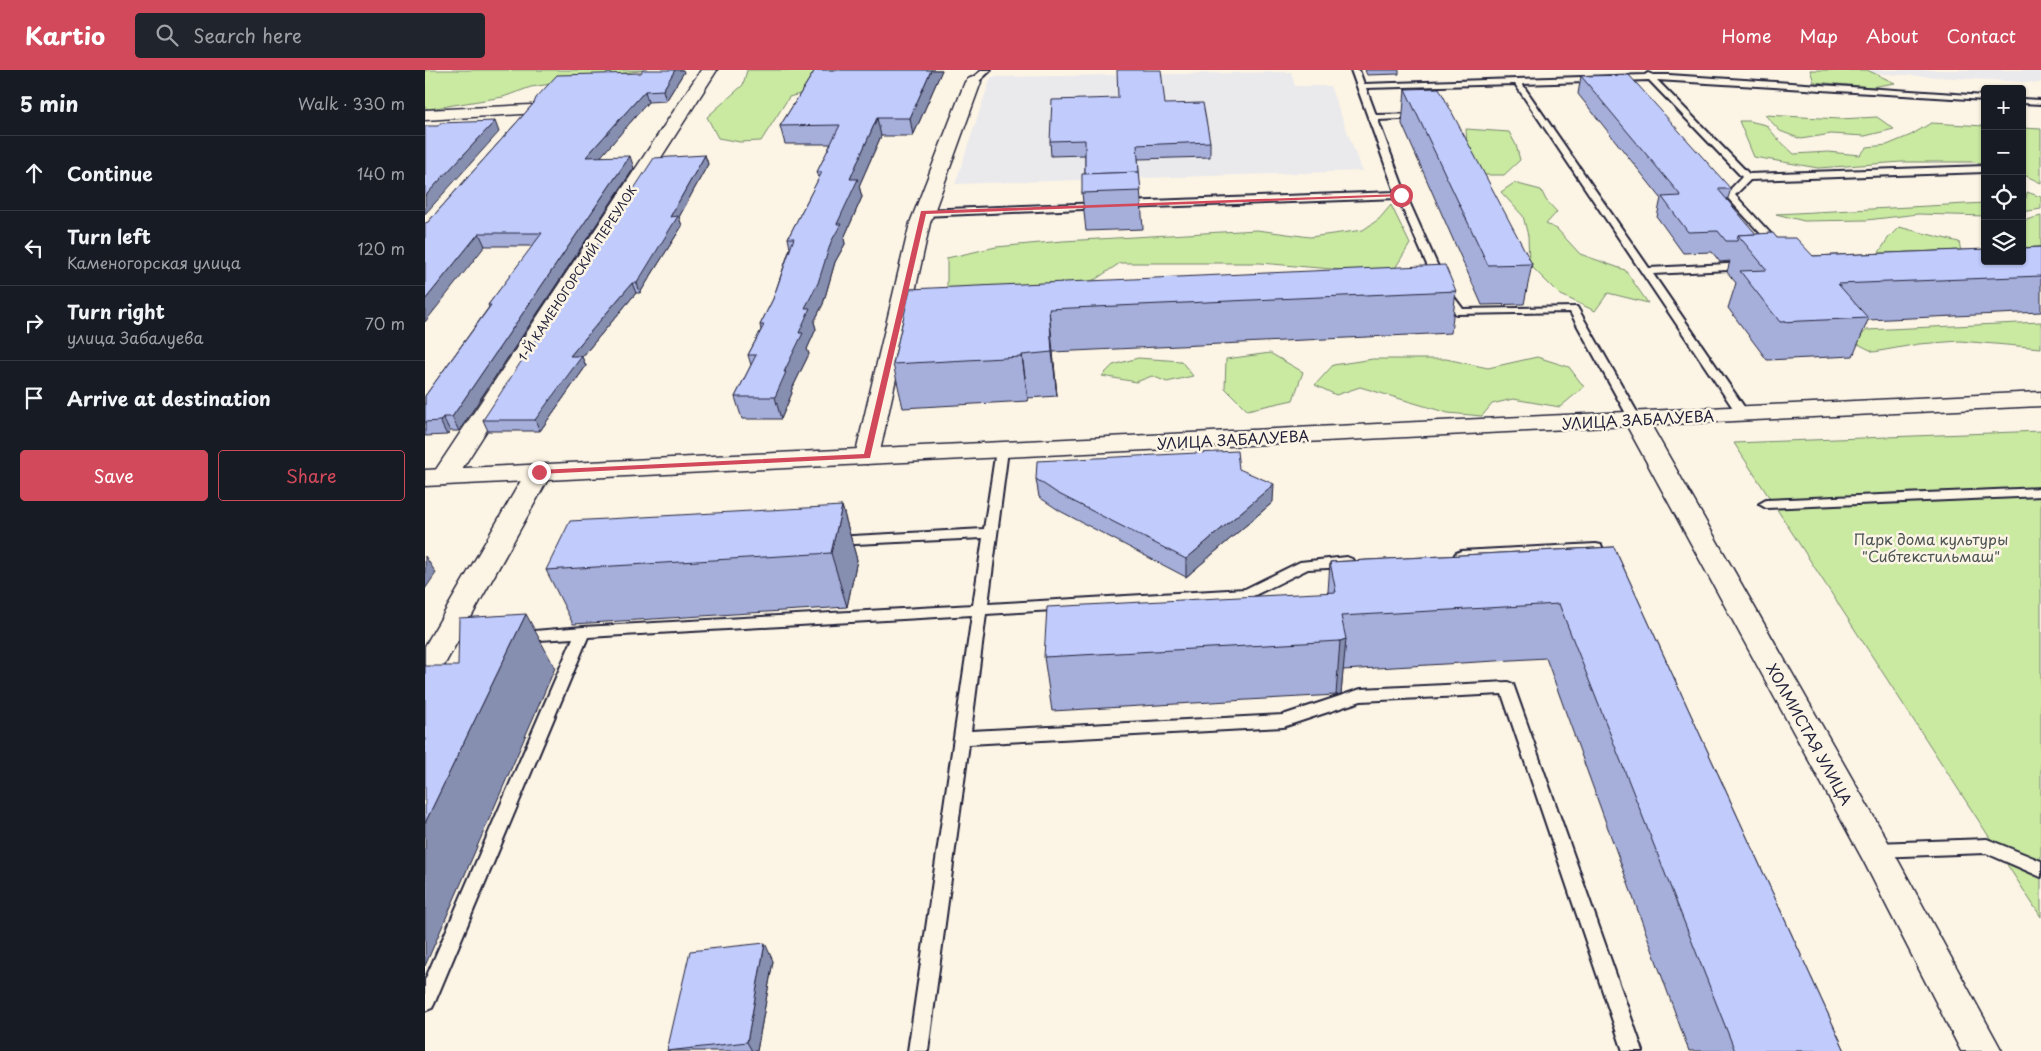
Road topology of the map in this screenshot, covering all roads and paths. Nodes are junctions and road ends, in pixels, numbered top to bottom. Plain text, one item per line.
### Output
1 (709, 70) edge
2 (1355, 70) edge
3 (1643, 70) edge
4 (980, 76) edge
5 (1651, 77) junction
6 (1517, 82) junction
7 (1361, 86) junction
8 (1981, 98) edge
9 (2026, 101) edge
10 (2041, 102) edge
11 (425, 115) edge
12 (1429, 116) edge
13 (1372, 118) junction
14 (517, 125) edge
15 (1981, 169) edge
16 (1747, 177) junction
17 (1401, 195) junction
18 (923, 213) junction
19 (1787, 256) edge
20 (1754, 265) edge
21 (1646, 271) junction
22 (2041, 399) edge
23 (1743, 414) junction
24 (1635, 419) junction
25 (1002, 450) junction
26 (867, 456) junction
27 (539, 472) junction
28 (435, 477) edge
29 (2041, 492) edge
30 (1766, 504) dead end
31 (991, 533) junction
32 (823, 541) edge
33 (1442, 557) edge
34 (1364, 561) edge
35 (1608, 575) edge
36 (980, 609) junction
37 (583, 632) junction
38 (539, 634) dead end
39 (425, 672) edge
40 (962, 738) junction
41 (1875, 850) junction
42 (2041, 869) edge
43 (425, 1002) edge
44 (918, 1051) edge
45 (1633, 1051) edge
46 (1982, 1051) edge

1 - 28 street, 1-Й КАМЕНОГОРСКИЙ ПЕРЕУЛОК
2 - 7 lane
3 - 5 lane
4 - 18 street
5 - 6 lane
5 - 8 lane
5 - 16 lane
6 - 7 lane
6 - 21 lane
7 - 13 lane
9 - 10 lane
11 - 14 street
12 - 13 lane
13 - 17 lane
15 - 16 lane
16 - 19 lane
17 - 18 lane
17 - 24 lane
18 - 26 street
20 - 21 lane
21 - 23 lane
22 - 23 street, УЛИЦА ЗАБАЛУЕВА
23 - 24 street, УЛИЦА ЗАБАЛУЕВА
24 - 25 street, УЛИЦА ЗАБАЛУЕВА
24 - 41 street, ХОЛМИСТАЯ УЛИЦА
25 - 26 street, УЛИЦА ЗАБАЛУЕВА
25 - 31 lane
26 - 27 street, УЛИЦА ЗАБАЛУЕВА
27 - 28 street, УЛИЦА ЗАБАЛУЕВА
27 - 39 street
29 - 30 lane
31 - 32 lane
31 - 36 lane
33 - 35 lane
34 - 36 lane
36 - 37 lane
36 - 40 lane
37 - 38 lane
37 - 43 lane
40 - 44 lane
40 - 45 lane
41 - 42 lane
41 - 46 street, ХОЛМИСТАЯ УЛИЦА

